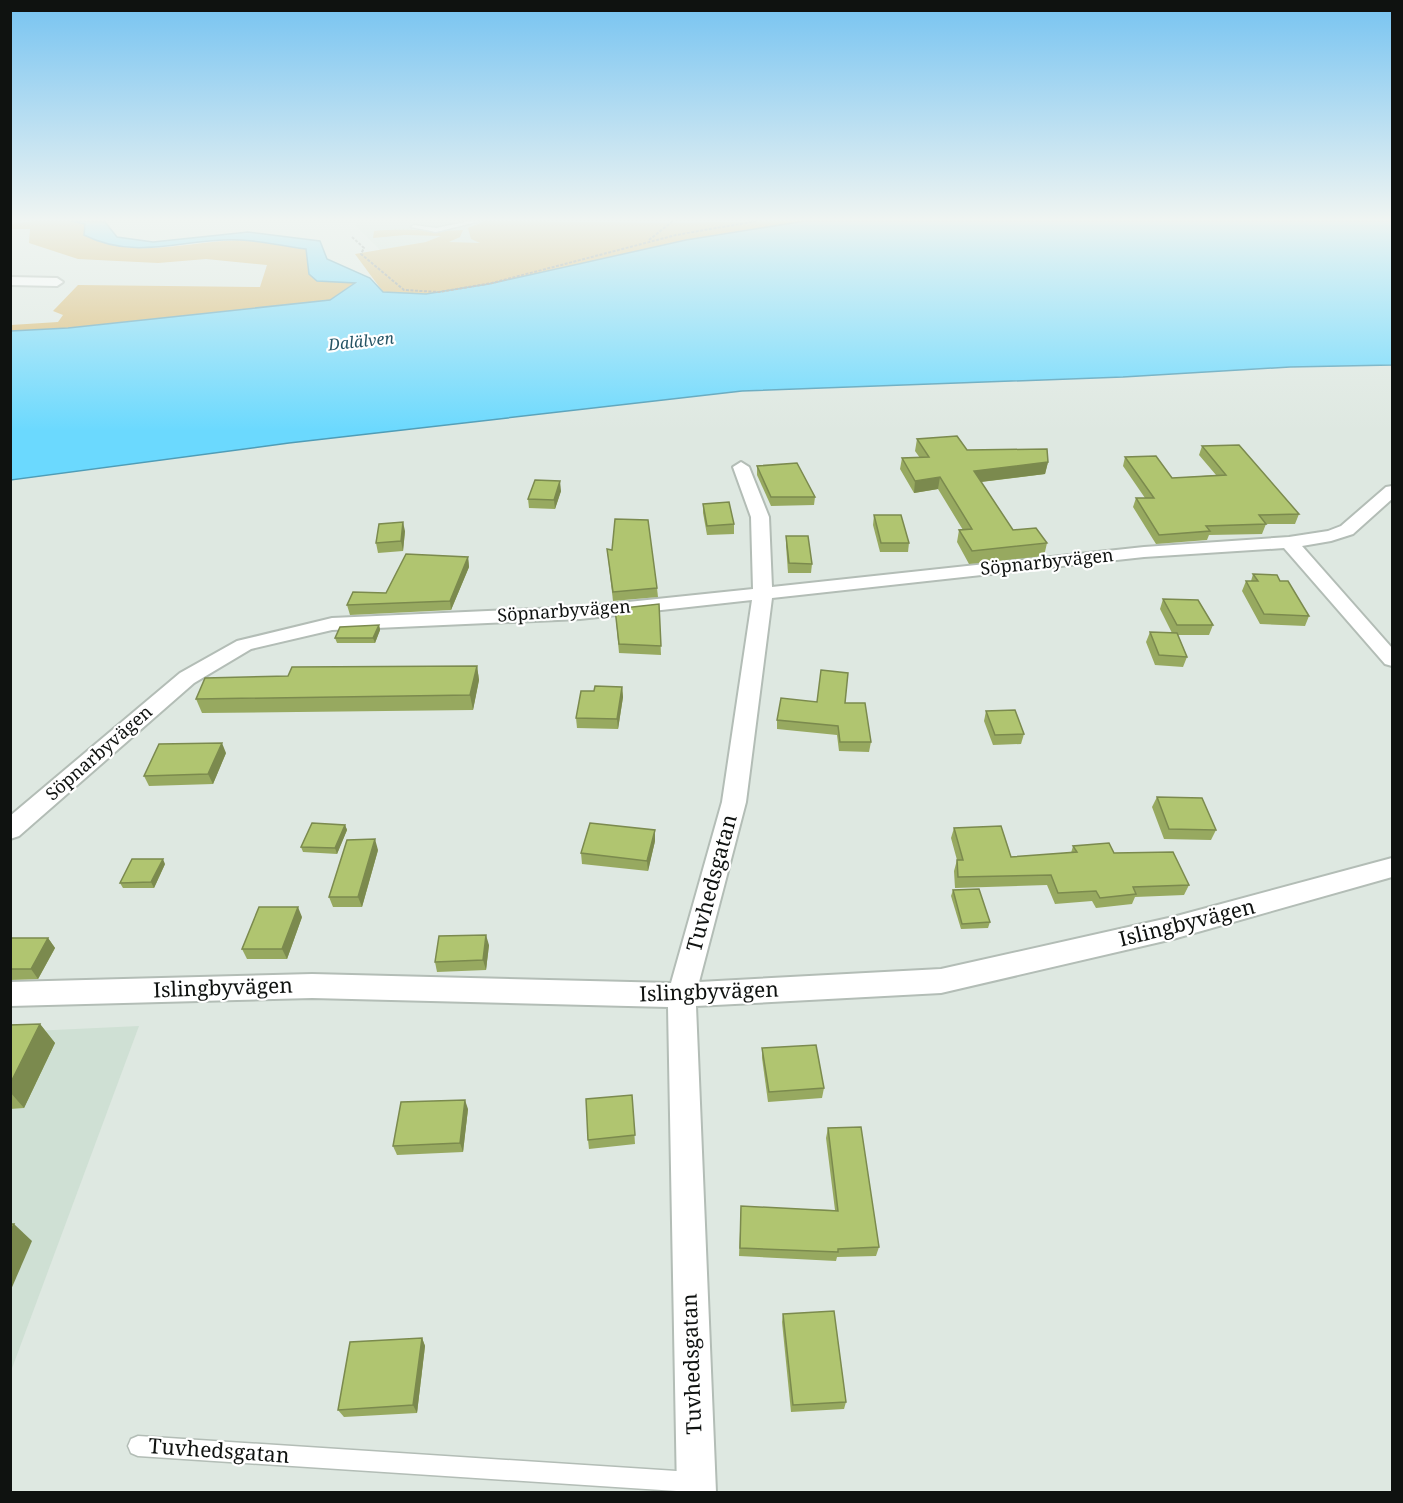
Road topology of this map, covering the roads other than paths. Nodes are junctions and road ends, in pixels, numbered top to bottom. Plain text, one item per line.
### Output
1 (741, 467) dead end
2 (1392, 491) edge
3 (1290, 542) junction
4 (763, 593) junction
5 (1392, 660) edge
6 (10, 830) edge
7 (1392, 868) edge
8 (10, 994) edge
9 (681, 995) junction
10 (138, 1446) dead end
11 (696, 1487) edge

1 - 4 street, Tuvhedsgatan
2 - 3 street, Söpnarbyvägen
3 - 4 street, Söpnarbyvägen
3 - 5 street
4 - 6 street, Söpnarbyvägen
4 - 9 street, Tuvhedsgatan
7 - 9 street, Islingbyvägen
8 - 9 street, Islingbyvägen
9 - 11 street, Tuvhedsgatan
10 - 11 lane, Tuvhedsgatan

